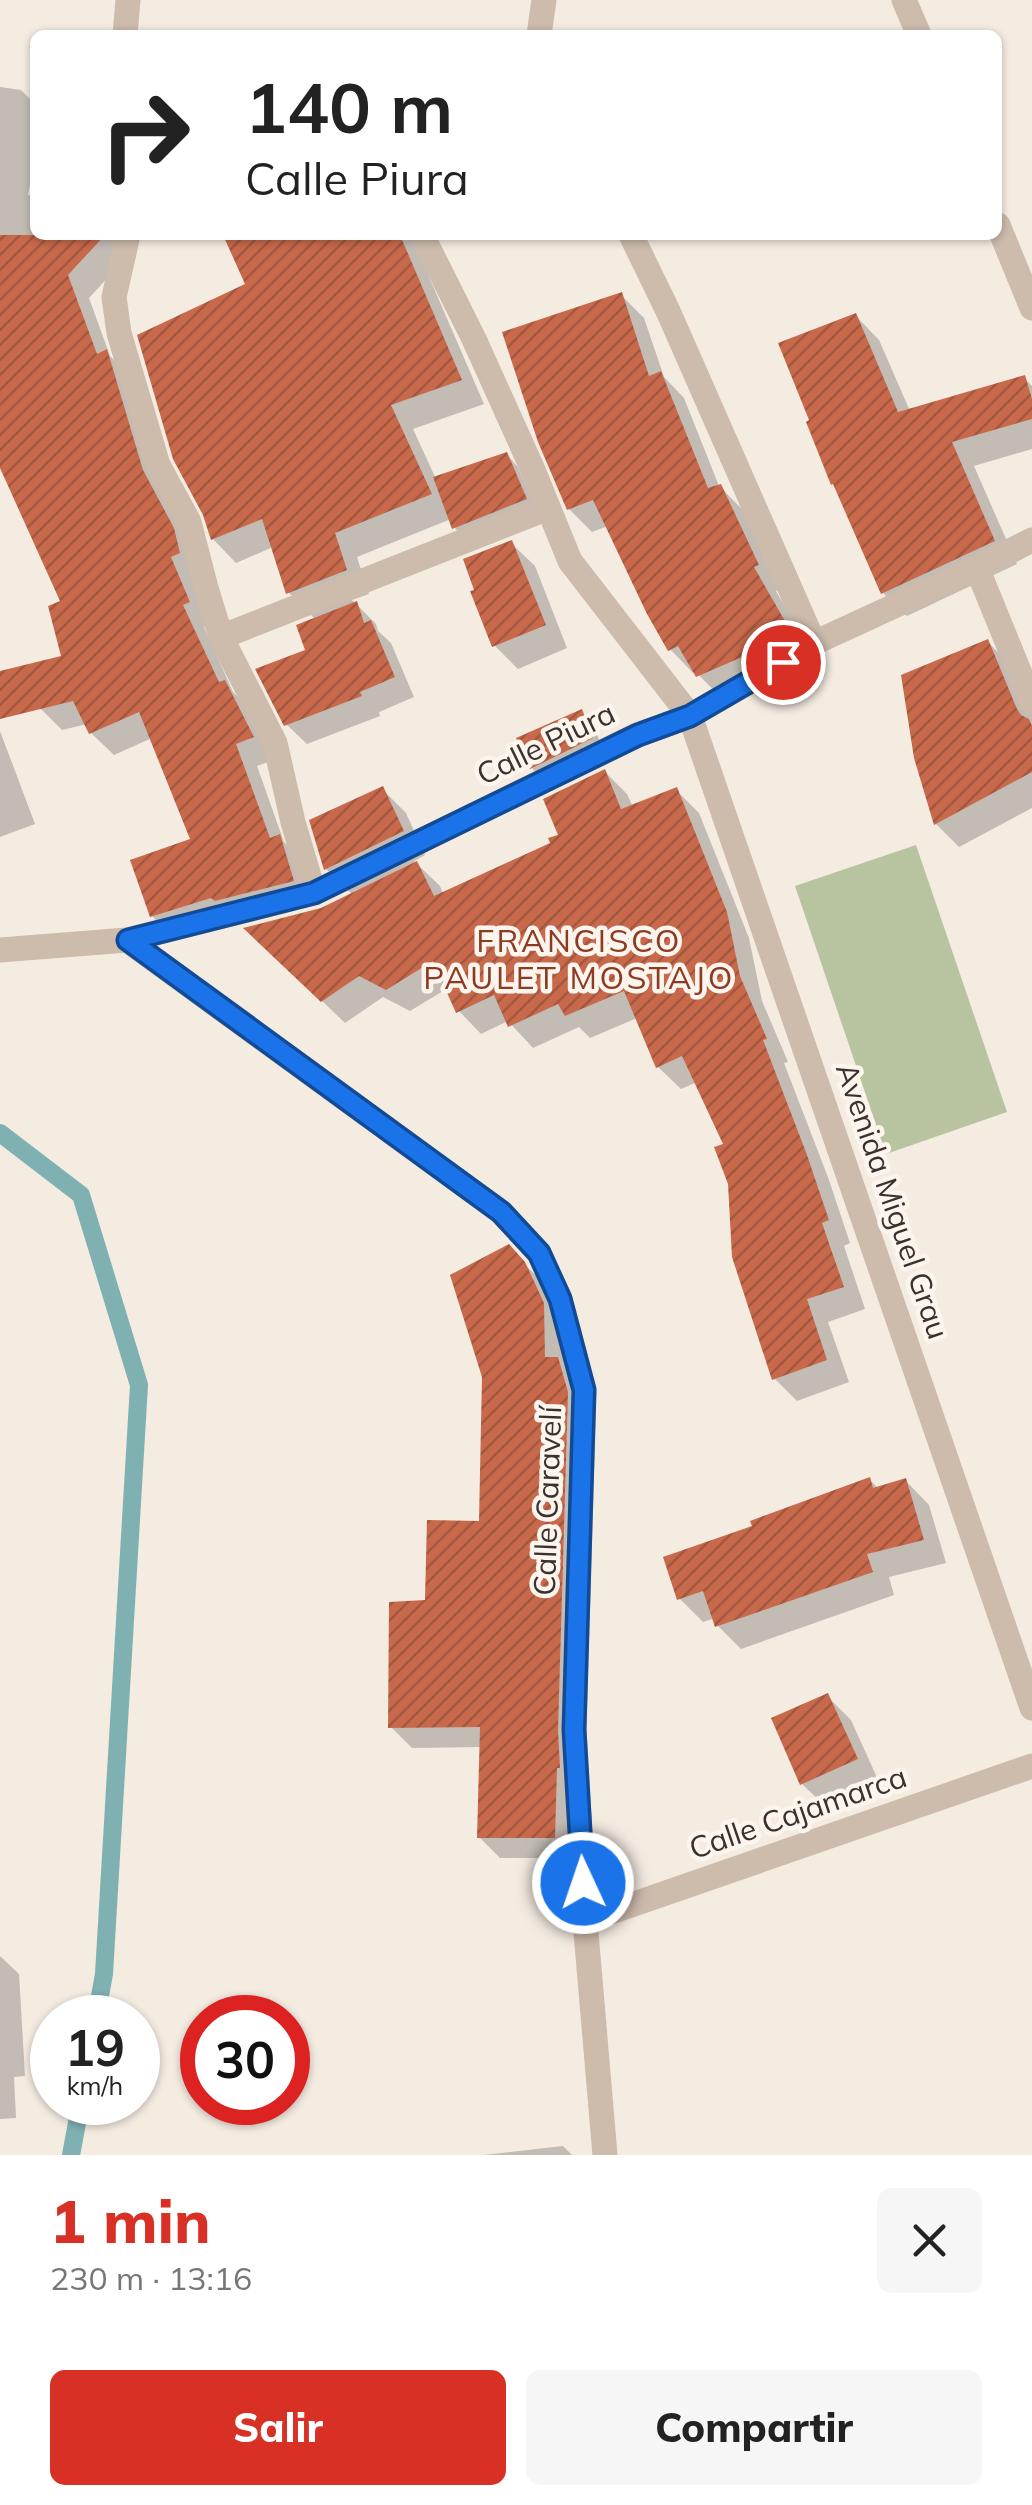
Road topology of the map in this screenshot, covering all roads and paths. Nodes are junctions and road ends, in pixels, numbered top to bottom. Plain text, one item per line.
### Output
1 (128, 0) edge
2 (544, 0) edge
3 (904, 0) edge
4 (125, 30) edge
5 (540, 30) edge
6 (917, 30) edge
7 (1002, 235) edge
8 (127, 240) edge
9 (424, 240) edge
10 (632, 240) edge
11 (1032, 308) edge
12 (548, 508) junction
13 (1032, 540) edge
14 (977, 568) junction
15 (221, 636) junction
16 (814, 643) junction
17 (1032, 703) edge
18 (690, 716) junction
19 (314, 893) junction
20 (128, 940) junction
21 (0, 950) edge
22 (1032, 1708) edge
23 (1032, 1766) edge
24 (586, 1921) junction
25 (605, 2155) edge

1 - 4 street
2 - 5 street
3 - 6 street
7 - 11 street
8 - 15 street
9 - 12 street, Avenida Miguel Grau
10 - 16 street
12 - 15 street
12 - 18 street, Avenida Miguel Grau
13 - 14 street, Calle Piura
14 - 16 street, Calle Piura
14 - 17 street
15 - 19 street
16 - 18 street, Calle Piura
18 - 19 street, Calle Piura
18 - 22 street, Avenida Miguel Grau
19 - 20 street, Calle Piura
20 - 21 street, Calle Piura
20 - 24 street, Calle Caravelí
23 - 24 street, Calle Cajamarca
24 - 25 street, Calle Caravelí

